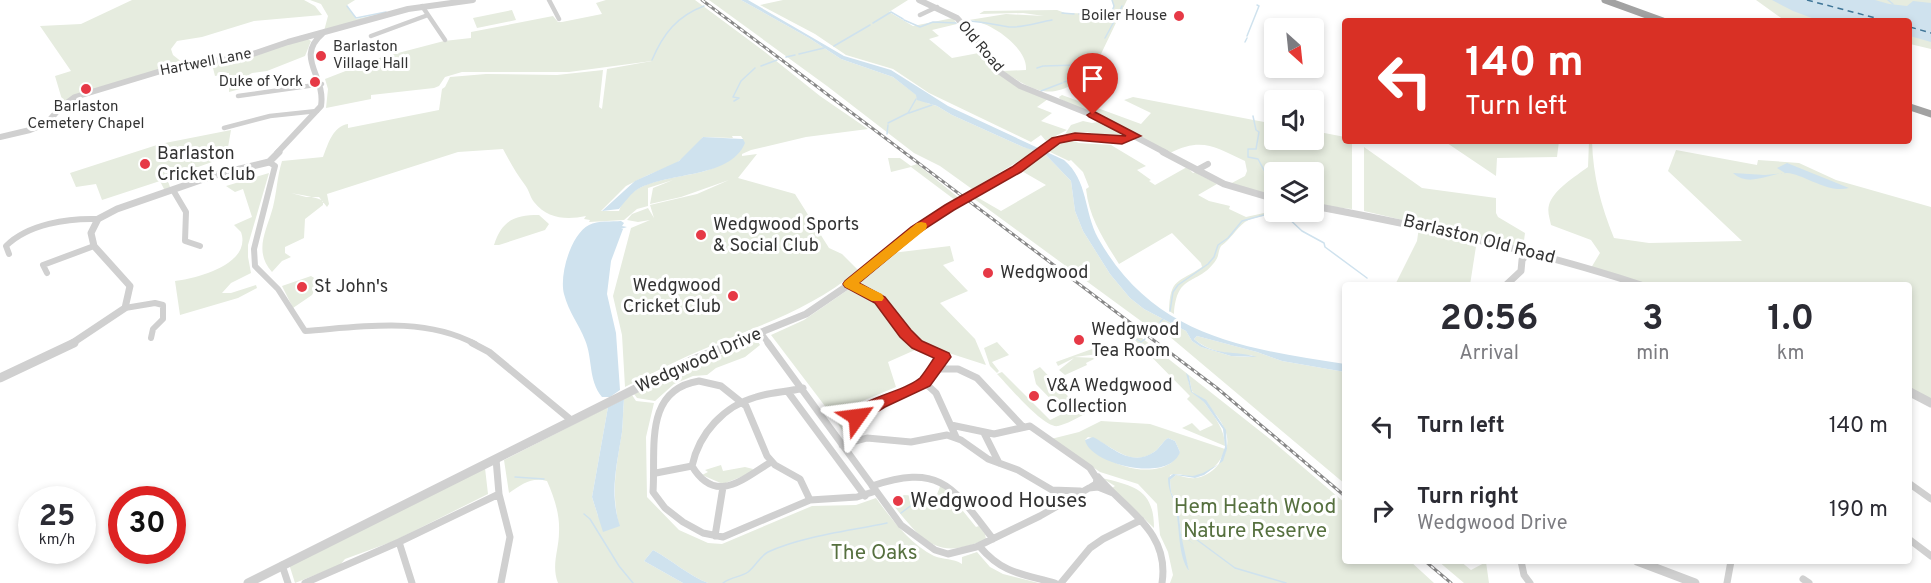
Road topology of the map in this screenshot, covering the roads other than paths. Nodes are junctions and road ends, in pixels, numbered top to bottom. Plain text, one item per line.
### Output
1 (473, 0) edge
2 (549, 0) edge
3 (919, 0) edge
4 (1597, 0) edge
5 (1605, 0) edge
6 (422, 6) junction
7 (937, 7) junction
8 (428, 15) junction
9 (920, 15) dead end
10 (1646, 18) edge
11 (1655, 18) edge
12 (559, 19) dead end
13 (323, 33) junction
14 (371, 36) dead end
15 (307, 37) junction
16 (314, 39) junction
17 (445, 40) dead end
18 (322, 84) junction
19 (238, 96) dead end
20 (1912, 106) edge
21 (318, 111) junction
22 (1931, 112) edge
23 (224, 128) dead end
24 (1136, 136) junction
25 (0, 137) edge
26 (269, 162) junction
27 (1208, 164) dead end
28 (1197, 170) junction
29 (173, 190) junction
30 (1264, 196) edge
31 (1324, 208) edge
32 (98, 219) junction
33 (94, 246) junction
34 (200, 246) dead end
35 (1529, 251) junction
36 (9, 254) dead end
37 (47, 273) dead end
38 (1509, 282) edge
39 (1631, 282) edge
40 (850, 284) junction
41 (125, 308) junction
42 (761, 333) junction
43 (151, 338) dead end
44 (936, 369) junction
45 (0, 378) edge
46 (924, 382) junction
47 (803, 388) junction
48 (788, 392) junction
49 (1912, 393) edge
50 (743, 402) junction
51 (1931, 403) edge
52 (571, 420) junction
53 (951, 425) junction
54 (1023, 427) junction
55 (984, 432) junction
56 (956, 437) junction
57 (854, 440) junction
58 (842, 445) junction
59 (496, 459) junction
60 (771, 462) junction
61 (999, 463) junction
62 (692, 466) junction
63 (656, 473) junction
64 (1096, 474) junction
65 (1912, 485) edge
66 (723, 487) junction
67 (874, 488) junction
68 (1088, 489) junction
69 (1113, 493) junction
70 (499, 494) junction
71 (865, 496) junction
72 (1930, 498) edge
73 (810, 500) junction
74 (1141, 520) junction
75 (715, 537) junction
76 (993, 539) junction
77 (399, 542) junction
78 (1912, 542) edge
79 (980, 547) junction
80 (1931, 556) edge
81 (1522, 564) edge
82 (1649, 564) edge
83 (1730, 564) edge
84 (282, 565) junction
85 (248, 583) edge
86 (288, 583) edge
87 (304, 583) edge
88 (412, 583) edge
89 (501, 583) edge
90 (1055, 583) edge
91 (1061, 583) edge
92 (1162, 583) edge
93 (1530, 583) edge
94 (1693, 583) edge
95 (1727, 583) edge

1 - 6 street, Hartwell Lane
2 - 12 street
3 - 7 street, Old Road
4 - 10 highway
5 - 11 highway
6 - 8 street
6 - 13 street, Hartwell Lane
7 - 9 street
7 - 24 street, Old Road
8 - 14 street
8 - 17 street
13 - 15 street, Hartwell Lane
13 - 16 street
15 - 16 street
15 - 25 street, Hartwell Lane
16 - 18 street
18 - 19 street
18 - 21 street
20 - 22 highway
21 - 23 street
21 - 26 street
24 - 28 street, Old Road
24 - 40 street, Wedgwood Drive
26 - 29 street
26 - 52 street
27 - 28 street
28 - 30 street
29 - 32 street
29 - 34 street
31 - 35 street, Barlaston Old Road
32 - 33 street
32 - 36 street
33 - 37 street
33 - 41 street
35 - 38 street
35 - 39 street, Barlaston Old Road
40 - 42 street, Wedgwood Drive
40 - 44 street
41 - 43 street
41 - 45 street
42 - 47 street
42 - 52 street, Wedgwood Drive
44 - 46 street
44 - 54 street
46 - 53 street
46 - 57 street
47 - 48 street
47 - 58 street
48 - 50 street
48 - 71 street
49 - 51 street
50 - 60 street
50 - 62 street
50 - 63 street
52 - 59 street, Wedgwood Drive
53 - 55 street
53 - 56 street
54 - 55 street
54 - 64 street
55 - 61 street
56 - 57 street
56 - 61 street
57 - 58 street
58 - 67 street
59 - 70 street
59 - 84 street, Wedgwood Drive
60 - 66 street
60 - 73 street
61 - 68 street
62 - 63 street
62 - 66 street
63 - 75 street
64 - 68 street
64 - 69 street
65 - 72 street
66 - 75 street
67 - 71 street
67 - 76 street
67 - 79 street
68 - 69 street
68 - 76 street
69 - 74 street
70 - 77 street
70 - 89 street
71 - 73 street
73 - 75 street
74 - 91 street
74 - 92 street
76 - 79 street
77 - 87 street
77 - 88 street
78 - 80 street
79 - 90 street
81 - 93 street
82 - 94 street
83 - 95 street
84 - 85 street, Wedgwood Drive
84 - 86 street

